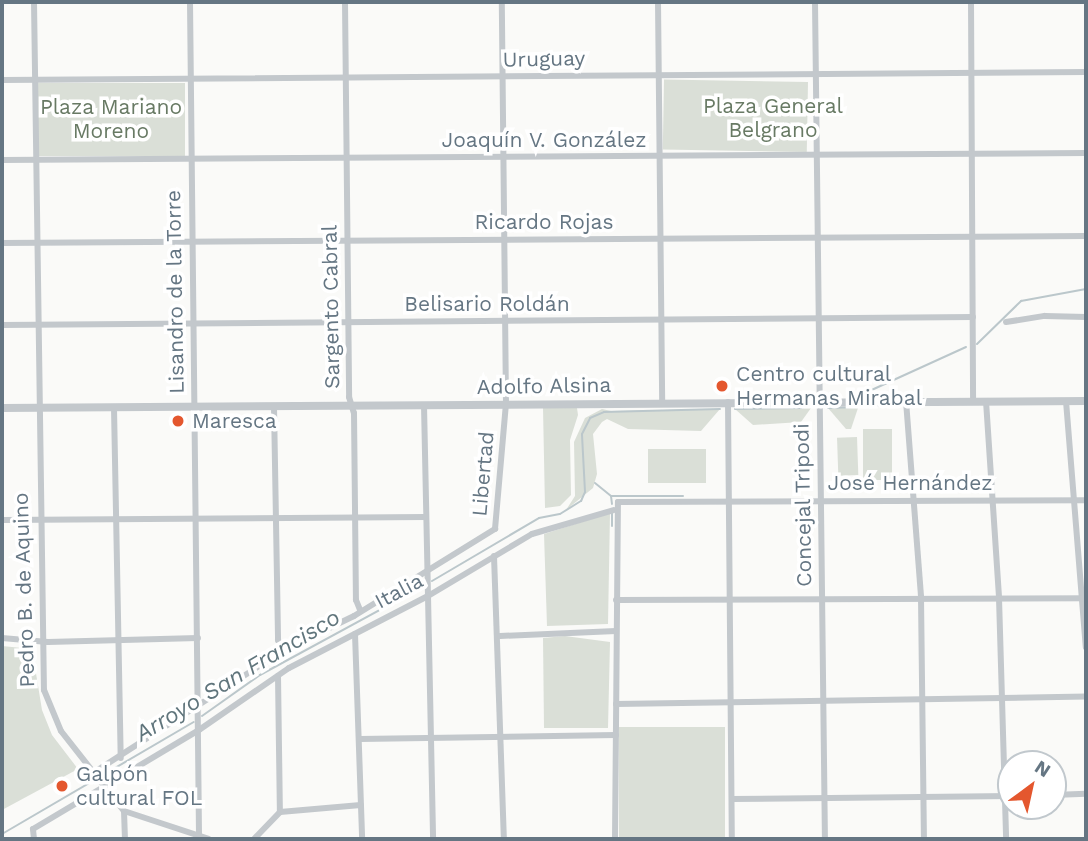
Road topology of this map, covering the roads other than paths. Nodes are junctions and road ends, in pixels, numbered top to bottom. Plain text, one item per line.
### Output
1 (34, 2) edge
2 (190, 2) edge
3 (345, 2) edge
4 (502, 2) edge
5 (658, 2) edge
6 (815, 2) edge
7 (971, 2) edge
8 (1086, 72) edge
9 (971, 73) junction
10 (659, 76) junction
11 (815, 76) junction
12 (502, 77) junction
13 (191, 78) junction
14 (347, 78) junction
15 (2, 80) edge
16 (34, 80) junction
17 (971, 153) junction
18 (1086, 153) edge
19 (816, 156) junction
20 (504, 157) junction
21 (658, 157) junction
22 (191, 158) junction
23 (347, 159) junction
24 (2, 160) edge
25 (34, 160) junction
26 (1086, 236) edge
27 (816, 237) junction
28 (973, 237) junction
29 (660, 239) junction
30 (504, 240) junction
31 (347, 241) junction
32 (191, 242) junction
33 (2, 243) edge
34 (36, 243) junction
35 (816, 317) junction
36 (973, 317) junction
37 (1086, 317) edge
38 (661, 320) junction
39 (349, 322) junction
40 (505, 322) junction
41 (1006, 322) dead end
42 (193, 323) junction
43 (36, 324) junction
44 (2, 325) edge
45 (906, 401) junction
46 (973, 401) junction
47 (986, 401) junction
48 (1066, 401) junction
49 (1086, 401) edge
50 (662, 402) junction
51 (728, 402) junction
52 (818, 402) junction
53 (506, 404) junction
54 (424, 405) junction
55 (352, 406) junction
56 (193, 407) junction
57 (274, 407) junction
58 (2, 408) edge
59 (37, 408) junction
60 (114, 408) junction
61 (913, 500) junction
62 (992, 500) junction
63 (1074, 500) junction
64 (1086, 500) edge
65 (727, 501) junction
66 (822, 501) junction
67 (614, 510) junction
68 (426, 517) junction
69 (275, 518) junction
70 (355, 518) junction
71 (38, 519) junction
72 (116, 519) junction
73 (194, 519) junction
74 (2, 520) edge
75 (495, 529) joint
76 (494, 556) junction
77 (427, 571) junction
78 (428, 594) junction
79 (729, 598) junction
80 (822, 598) junction
81 (921, 598) junction
82 (999, 598) junction
83 (1084, 598) edge
84 (616, 600) junction
85 (360, 610) junction
86 (616, 631) junction
87 (355, 634) junction
88 (500, 636) junction
89 (2, 638) edge
90 (198, 638) junction
91 (42, 640) junction
92 (120, 640) junction
93 (1086, 647) edge
94 (282, 651) junction
95 (278, 676) junction
96 (1086, 697) edge
97 (923, 698) junction
98 (1002, 698) junction
99 (823, 700) junction
100 (731, 701) junction
101 (616, 704) junction
102 (199, 711) junction
103 (199, 727) junction
104 (616, 735) junction
105 (503, 736) junction
106 (430, 738) junction
107 (359, 739) junction
108 (1005, 750) edge
109 (121, 758) junction
110 (95, 775) junction
111 (104, 786) junction
112 (1086, 794) edge
113 (1067, 795) edge
114 (923, 796) junction
115 (997, 797) edge
116 (824, 798) junction
117 (732, 799) junction
118 (361, 805) junction
119 (124, 811) junction
120 (280, 812) junction
121 (1007, 820) edge
122 (199, 835) junction
123 (34, 839) edge
124 (125, 839) edge
125 (209, 839) edge
126 (254, 839) edge
127 (362, 839) edge
128 (433, 839) edge
129 (504, 839) edge
130 (615, 839) edge
131 (732, 839) edge
132 (825, 839) edge
133 (924, 839) edge
134 (1006, 839) edge

1 - 16 street, Pedro B. de Aquino
2 - 13 street, Lisandro de la Torre
3 - 14 street, Sargento Cabral
4 - 12 street, Libertad
5 - 10 street
6 - 11 street, Concejal Tripodi
7 - 9 street
8 - 9 street, Uruguay
9 - 11 street, Uruguay
9 - 17 street
10 - 11 street, Uruguay
10 - 12 street, Uruguay
10 - 21 street
11 - 19 street, Concejal Tripodi
12 - 14 street, Uruguay
12 - 20 street, Libertad
13 - 14 street, Uruguay
13 - 16 street, Uruguay
13 - 22 street, Lisandro de la Torre
14 - 23 street, Sargento Cabral
15 - 16 street, Uruguay
16 - 25 street, Pedro B. de Aquino
17 - 18 street, Joaquín V. González
17 - 19 street, Joaquín V. González
17 - 28 street
19 - 21 street, Joaquín V. González
19 - 27 street, Concejal Tripodi
20 - 21 street, Joaquín V. González
20 - 23 street, Joaquín V. González
20 - 30 street, Libertad
21 - 29 street
22 - 23 street, Joaquín V. González
22 - 25 street, Joaquín V. González
22 - 32 street, Lisandro de la Torre
23 - 31 street, Sargento Cabral
24 - 25 street, Joaquín V. González
25 - 34 street, Pedro B. de Aquino
26 - 28 street, Ricardo Rojas
27 - 28 street, Ricardo Rojas
27 - 29 street, Ricardo Rojas
27 - 35 street, Concejal Tripodi
28 - 36 street
29 - 30 street, Ricardo Rojas
29 - 38 street
30 - 31 street, Ricardo Rojas
30 - 40 street, Libertad
31 - 32 street, Ricardo Rojas
31 - 39 street, Sargento Cabral
32 - 34 street, Ricardo Rojas
32 - 42 street, Lisandro de la Torre
33 - 34 street, Ricardo Rojas
34 - 43 street, Pedro B. de Aquino
35 - 36 street, Belisario Roldán
35 - 38 street, Belisario Roldán
35 - 52 street, Concejal Tripodi
36 - 46 street
37 - 41 street
38 - 40 street, Belisario Roldán
38 - 50 street
39 - 40 street, Belisario Roldán
39 - 42 street, Belisario Roldán
39 - 55 street, Sargento Cabral
40 - 53 street, Libertad
42 - 43 street, Belisario Roldán
42 - 56 street, Lisandro de la Torre
43 - 44 street, Belisario Roldán
43 - 59 street, Pedro B. de Aquino
45 - 46 street, Adolfo Alsina
45 - 52 street, Adolfo Alsina
45 - 61 street
46 - 47 street, Adolfo Alsina
47 - 48 street, Adolfo Alsina
47 - 62 street
48 - 49 street, Adolfo Alsina
48 - 63 street
50 - 51 street, Adolfo Alsina
50 - 53 street, Adolfo Alsina
51 - 52 street, Adolfo Alsina
51 - 65 street
52 - 66 street, Concejal Tripodi
53 - 54 street, Adolfo Alsina
53 - 75 street, Libertad
54 - 55 street, Adolfo Alsina
54 - 68 street
55 - 57 street, Adolfo Alsina
55 - 70 street, Sargento Cabral
56 - 57 street, Adolfo Alsina
56 - 60 street, Adolfo Alsina
56 - 73 street, Lisandro de la Torre
57 - 69 street
58 - 59 street, Adolfo Alsina
59 - 60 street, Adolfo Alsina
59 - 71 street, Pedro B. de Aquino
60 - 72 street
61 - 62 street, José Hernández
61 - 66 street, José Hernández
61 - 81 street
62 - 63 street, José Hernández
62 - 82 street
63 - 64 street, José Hernández
63 - 83 street
65 - 66 street, José Hernández
65 - 67 street, José Hernández
65 - 79 street
66 - 80 street, Concejal Tripodi
67 - 76 street, Italia
67 - 84 street
68 - 70 street
68 - 77 street
69 - 70 street
69 - 73 street
69 - 94 street
70 - 85 street, Sargento Cabral
71 - 72 street
71 - 74 street
71 - 91 street, Pedro B. de Aquino
72 - 73 street
72 - 92 street
73 - 90 street, Lisandro de la Torre
75 - 77 street, Italia
76 - 78 street, Italia
76 - 88 street
77 - 78 street
77 - 85 street, Italia
78 - 87 street, Italia
78 - 106 street
79 - 80 street
79 - 84 street
79 - 100 street
80 - 81 street
80 - 99 street, Concejal Tripodi
81 - 82 street
81 - 97 street
82 - 83 street
82 - 98 street
83 - 93 street
84 - 86 street
85 - 94 street, Italia
86 - 88 street
86 - 101 street
87 - 95 street, Italia
87 - 107 street
88 - 105 street
89 - 91 street
90 - 92 street
90 - 102 street, Lisandro de la Torre
91 - 92 street
91 - 110 street, Pedro B. de Aquino
92 - 109 street
94 - 102 street, Italia
95 - 103 street, Italia
95 - 120 street
96 - 98 street
97 - 98 street
97 - 99 street
97 - 114 street
98 - 108 street
99 - 100 street
99 - 116 street, Concejal Tripodi
100 - 101 street
100 - 117 street
101 - 104 street
102 - 103 street, Lisandro de la Torre
102 - 109 street, Italia
103 - 111 street, Italia
103 - 122 street, Lisandro de la Torre
104 - 105 street
104 - 130 street
105 - 106 street
105 - 129 street
106 - 107 street
106 - 128 street
107 - 118 street
109 - 110 street, Italia
110 - 111 street, Pedro B. de Aquino
111 - 119 street, Pedro B. de Aquino
111 - 123 street, Italia
112 - 113 street
114 - 115 street
114 - 116 street
114 - 133 street
116 - 117 street
116 - 132 street, Concejal Tripodi
117 - 131 street
118 - 120 street
118 - 127 street
119 - 122 street
119 - 124 street
120 - 126 street
121 - 134 street
122 - 125 street

